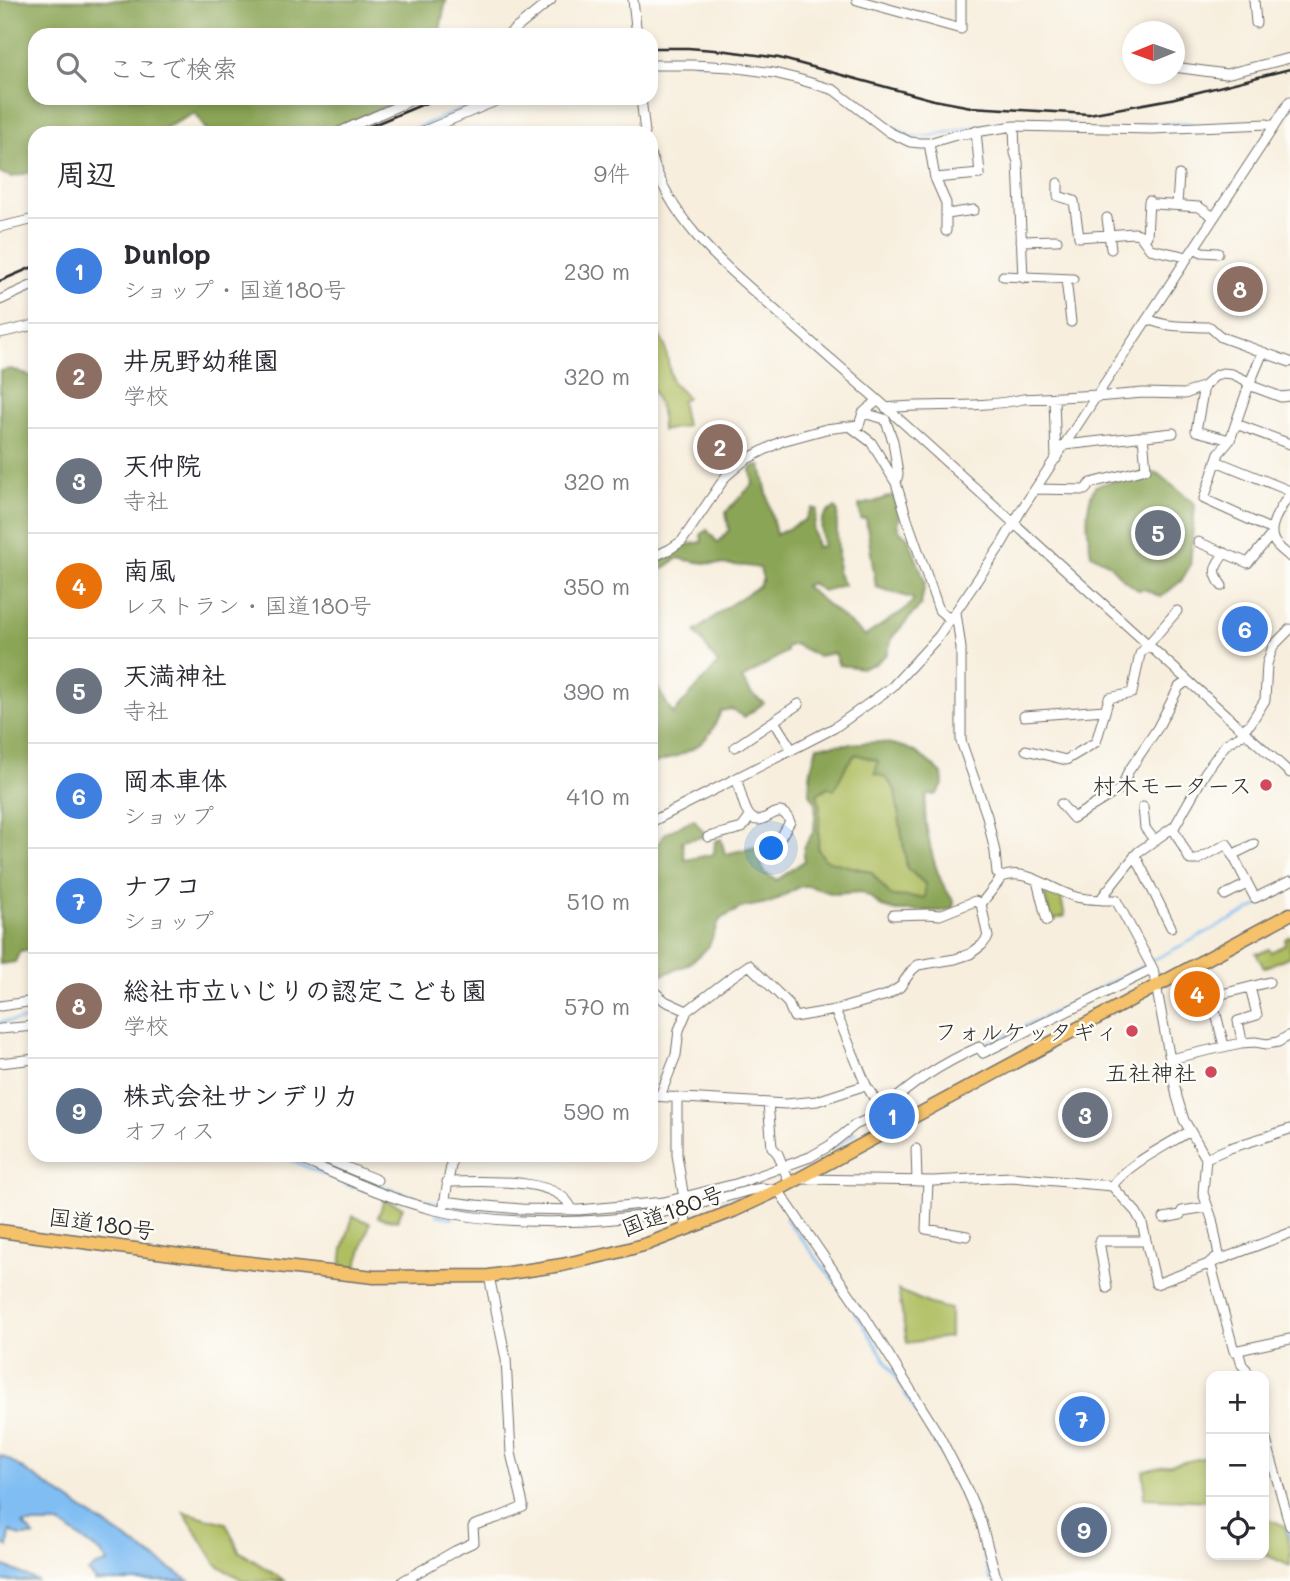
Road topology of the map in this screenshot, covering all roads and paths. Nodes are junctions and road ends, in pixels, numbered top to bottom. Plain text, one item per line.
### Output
1 (551, 0) edge
2 (633, 0) edge
3 (857, 0) edge
4 (961, 0) edge
5 (1254, 0) edge
6 (1256, 23) dead end
7 (517, 28) edge
8 (635, 28) edge
9 (1290, 58) edge
10 (658, 65) edge
11 (1185, 68) edge
12 (1290, 100) edge
13 (400, 105) edge
14 (486, 105) edge
15 (642, 105) edge
16 (1280, 118) edge
17 (353, 126) edge
18 (436, 126) edge
19 (644, 126) edge
20 (1014, 126) junction
21 (976, 131) junction
22 (929, 143) junction
23 (658, 172) edge
24 (1180, 175) dead end
25 (935, 178) junction
26 (1058, 183) dead end
27 (1177, 205) junction
28 (974, 210) dead end
29 (947, 214) junction
30 (1214, 217) junction
31 (1107, 218) dead end
32 (28, 221) edge
33 (0, 227) edge
34 (946, 231) dead end
35 (1109, 235) junction
36 (1144, 239) junction
37 (1057, 240) dead end
38 (1021, 241) junction
39 (1194, 248) junction
40 (1111, 249) dead end
41 (1218, 253) dead end
42 (1187, 257) junction
43 (1003, 276) dead end
44 (1023, 278) junction
45 (28, 287) edge
46 (0, 300) edge
47 (1148, 319) junction
48 (1071, 322) dead end
49 (28, 327) edge
50 (0, 333) edge
51 (1263, 352) junction
52 (1290, 362) edge
53 (1249, 385) junction
54 (1204, 386) junction
55 (1097, 396) junction
56 (1290, 396) edge
57 (1054, 398) junction
58 (877, 401) junction
59 (886, 408) junction
60 (863, 413) junction
61 (1236, 424) junction
62 (851, 427) junction
63 (1173, 433) dead end
64 (1143, 436) junction
65 (1230, 440) junction
66 (1290, 444) edge
67 (1065, 445) junction
68 (1056, 459) junction
69 (1216, 461) junction
70 (896, 483) junction
71 (1036, 489) junction
72 (1290, 492) edge
73 (1013, 524) junction
74 (1272, 532) junction
75 (1198, 542) dead end
76 (1225, 553) junction
77 (658, 555) edge
78 (1290, 557) edge
79 (1222, 586) dead end
80 (1177, 611) dead end
81 (953, 616) junction
82 (1290, 629) edge
83 (1147, 645) junction
84 (1187, 681) junction
85 (799, 705) dead end
86 (1105, 710) junction
87 (1024, 716) dead end
88 (774, 721) junction
89 (1243, 732) junction
90 (734, 747) dead end
91 (792, 750) junction
92 (1026, 750) dead end
93 (1290, 773) edge
94 (737, 778) junction
95 (1061, 804) dead end
96 (1143, 807) dead end
97 (750, 817) junction
98 (658, 818) edge
99 (1173, 828) junction
100 (708, 837) dead end
101 (779, 840) dead end
102 (1155, 841) junction
103 (1254, 844) dead end
104 (1135, 855) junction
105 (1232, 855) junction
106 (1002, 877) junction
107 (1037, 881) junction
108 (1290, 881) edge
109 (1248, 884) junction
110 (1225, 895) dead end
111 (1102, 900) junction
112 (981, 904) junction
113 (893, 915) dead end
114 (1290, 915) edge
115 (1047, 921) dead end
116 (1171, 928) dead end
117 (1150, 964) junction
118 (1269, 982) dead end
119 (1157, 987) junction
120 (1250, 987) junction
121 (658, 995) edge
122 (1219, 995) dead end
123 (28, 1002) edge
124 (0, 1006) edge
125 (835, 1010) junction
126 (687, 1011) junction
127 (1216, 1014) dead end
128 (28, 1027) edge
129 (0, 1029) edge
130 (1290, 1035) edge
131 (1241, 1043) junction
132 (1224, 1046) junction
133 (1170, 1059) junction
134 (28, 1060) edge
135 (0, 1063) edge
136 (866, 1085) junction
137 (658, 1090) edge
138 (658, 1096) edge
139 (677, 1097) junction
140 (768, 1104) junction
141 (879, 1113) junction
142 (1290, 1129) edge
143 (1191, 1131) junction
144 (883, 1133) junction
145 (916, 1149) dead end
146 (1206, 1158) junction
147 (308, 1162) edge
148 (334, 1162) edge
149 (452, 1162) edge
150 (787, 1178) junction
151 (377, 1180) dead end
152 (917, 1181) junction
153 (928, 1181) junction
154 (447, 1182) junction
155 (1112, 1186) junction
156 (685, 1205) junction
157 (444, 1206) junction
158 (1208, 1207) junction
159 (572, 1210) junction
160 (1164, 1217) dead end
161 (686, 1229) junction
162 (0, 1231) edge
163 (1290, 1233) edge
164 (967, 1236) dead end
165 (1146, 1241) junction
166 (1210, 1262) junction
167 (489, 1276) junction
168 (1107, 1288) dead end
169 (1290, 1339) edge
170 (1238, 1350) junction
171 (1247, 1371) edge
172 (1264, 1434) edge
173 (1290, 1526) edge
174 (403, 1581) edge
175 (997, 1581) edge

1 - 7 street
2 - 8 street
3 - 4 street
5 - 6 street
9 - 11 street
10 - 22 street
12 - 16 street
13 - 17 street
14 - 18 street
15 - 19 street
16 - 20 street
16 - 30 street
20 - 21 street
20 - 38 street
21 - 22 street
21 - 25 street
22 - 25 street
23 - 58 street
24 - 27 street
25 - 29 street
26 - 35 street
27 - 30 street
27 - 36 street
28 - 29 street
29 - 34 street
30 - 39 street
31 - 35 street
32 - 33 street
35 - 36 street
35 - 40 street
36 - 42 street
37 - 38 street
38 - 44 street
39 - 41 street
39 - 42 street
42 - 47 street
43 - 44 street
44 - 48 street
45 - 46 street
47 - 51 street
47 - 55 street
49 - 50 street
51 - 52 street
51 - 53 street
53 - 54 street
53 - 56 street
53 - 61 street
54 - 55 street
54 - 65 street
55 - 57 street
55 - 67 street
57 - 59 street
57 - 68 street
58 - 59 street
58 - 60 street
59 - 73 street
60 - 62 street
60 - 70 street
61 - 65 street
61 - 66 street
62 - 70 street
62 - 77 street
63 - 64 street
64 - 67 street
64 - 71 street
65 - 69 street
67 - 68 street
68 - 71 street
69 - 72 street
69 - 74 street
70 - 81 street
71 - 73 street
72 - 74 street
73 - 81 street
73 - 83 street
74 - 76 street
74 - 78 street
75 - 76 street
76 - 79 street
80 - 83 street
81 - 91 street
81 - 106 street
82 - 89 street
83 - 84 street
83 - 86 street
84 - 89 street
84 - 95 street
85 - 88 street
86 - 87 street
86 - 92 street
88 - 90 street
88 - 91 street
89 - 93 street
89 - 99 street
91 - 94 street
94 - 97 street
94 - 98 street
96 - 102 street
97 - 100 street
97 - 101 street
99 - 102 street
99 - 105 street
102 - 104 street
103 - 105 street
104 - 111 street
104 - 116 street
105 - 109 street
106 - 107 street
106 - 112 street
107 - 111 street
107 - 115 street
108 - 109 street
109 - 110 street
111 - 117 street
112 - 113 street
112 - 125 street
114 - 119 highway, 国道180号
117 - 119 street
117 - 141 street
118 - 120 street
119 - 133 street
119 - 144 highway, 国道180号
120 - 122 street
120 - 131 street
121 - 126 street
123 - 124 street
125 - 126 street
125 - 136 street
126 - 137 street
127 - 132 street
128 - 129 street
130 - 131 street
131 - 132 street
132 - 133 street
133 - 143 street
134 - 135 street
136 - 140 street
136 - 141 street
138 - 139 street
139 - 140 street
139 - 156 street
140 - 150 street
141 - 144 street
141 - 150 street
142 - 146 street
143 - 146 street
143 - 155 street
144 - 150 highway, 国道180号
145 - 152 street
146 - 158 street
147 - 157 street
148 - 151 street
149 - 154 street
150 - 152 street
150 - 156 street
150 - 156 street
150 - 161 highway, 国道180号
150 - 175 street
152 - 153 street
153 - 155 street
153 - 164 street
154 - 157 street
154 - 159 street
155 - 165 street
156 - 157 street
156 - 159 street
156 - 161 street
157 - 159 street
158 - 160 street
158 - 166 street
161 - 167 highway, 国道180号
162 - 167 highway, 国道180号
163 - 166 street
165 - 166 street
165 - 168 street
166 - 170 street
167 - 174 street
169 - 170 street
170 - 171 street
172 - 173 street

